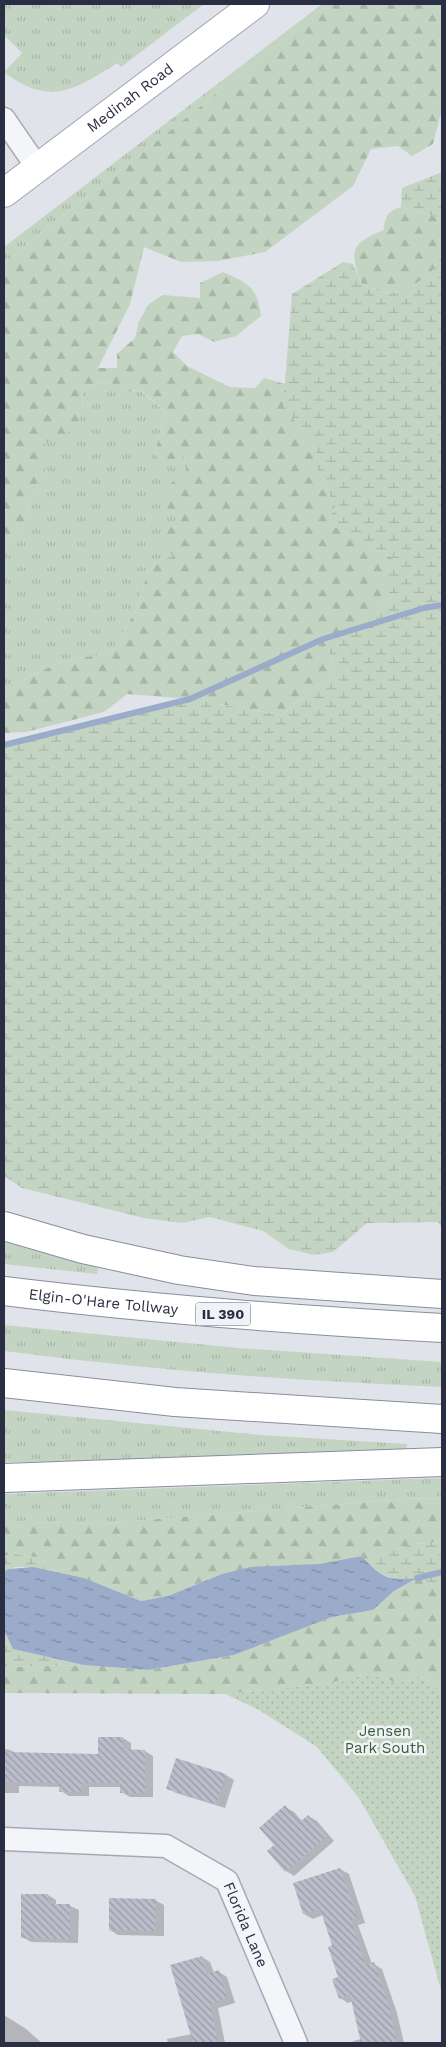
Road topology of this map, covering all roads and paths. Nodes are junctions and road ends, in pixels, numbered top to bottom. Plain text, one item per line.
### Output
1 (255, 4) edge
2 (4, 119) edge
3 (37, 167) junction
4 (4, 193) edge
5 (4, 1226) edge
6 (4, 1291) edge
7 (442, 1294) edge
8 (442, 1328) edge
9 (4, 1383) edge
10 (442, 1419) edge
11 (442, 1462) edge
12 (4, 1478) edge
13 (4, 1839) edge
14 (296, 2043) edge

1 - 3 main road, Medinah Road
2 - 3 street
3 - 4 main road, Medinah Road
5 - 7 main road
6 - 8 main road, Elgin-O'Hare Tollway / IL 390
9 - 10 main road
11 - 12 main road
13 - 14 street, Florida Lane

